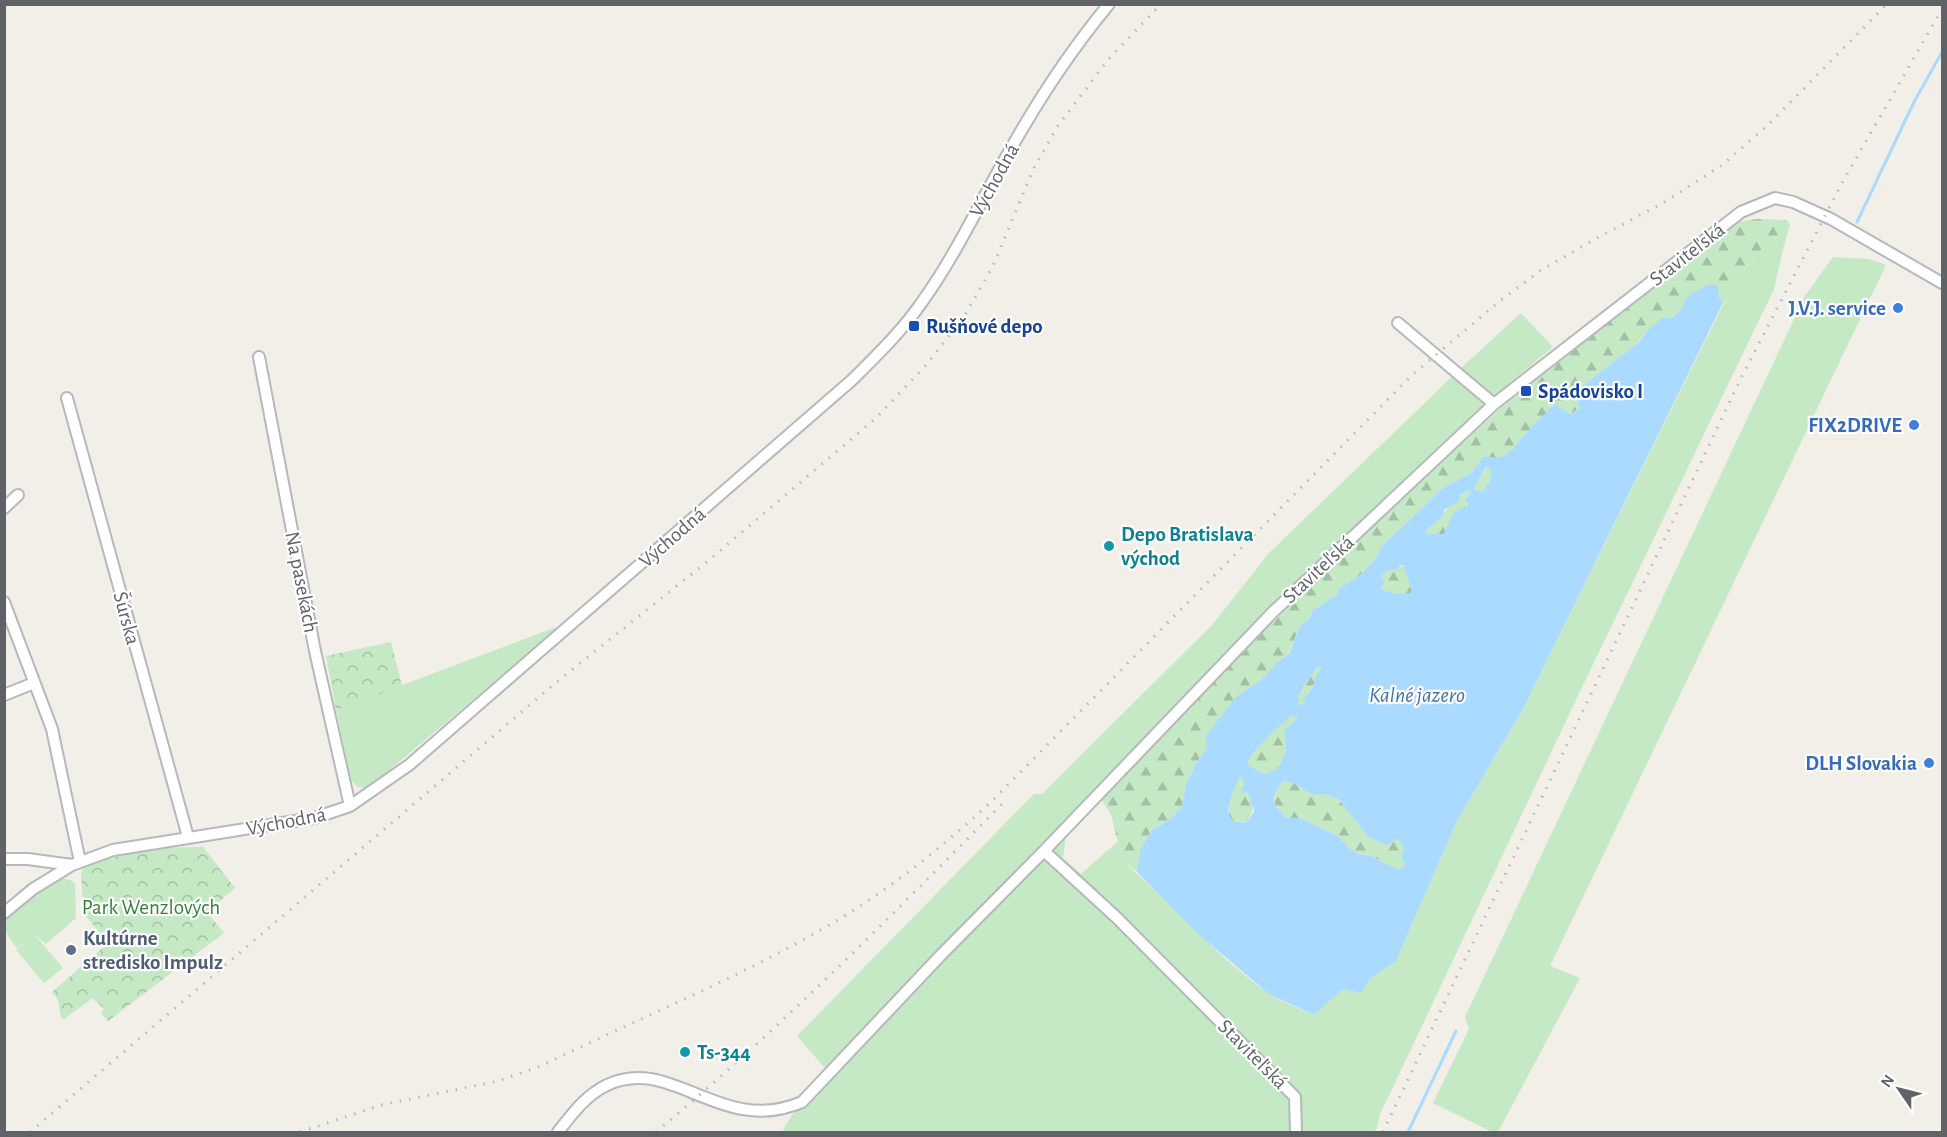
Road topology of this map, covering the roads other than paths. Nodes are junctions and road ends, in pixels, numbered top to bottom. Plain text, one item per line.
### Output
1 (1109, 4) edge
2 (1942, 283) edge
3 (1398, 323) dead end
4 (259, 357) dead end
5 (67, 398) dead end
6 (1494, 404) junction
7 (18, 495) dead end
8 (4, 508) edge
9 (4, 602) edge
10 (34, 683) junction
11 (4, 694) edge
12 (350, 806) junction
13 (188, 837) junction
14 (1044, 851) junction
15 (4, 859) edge
16 (76, 863) junction
17 (4, 913) edge
18 (558, 1132) edge
19 (1296, 1132) edge

1 - 12 street, Východná
2 - 6 street, Staviteľská
3 - 6 street
4 - 12 street, Na pasekách
5 - 13 street, Šúrska
6 - 14 street, Staviteľská
7 - 8 street
9 - 10 street
10 - 11 street
10 - 16 street
12 - 13 street, Východná
13 - 16 street, Východná
14 - 18 street
14 - 19 street, Staviteľská
15 - 16 street, Východná
16 - 17 street

